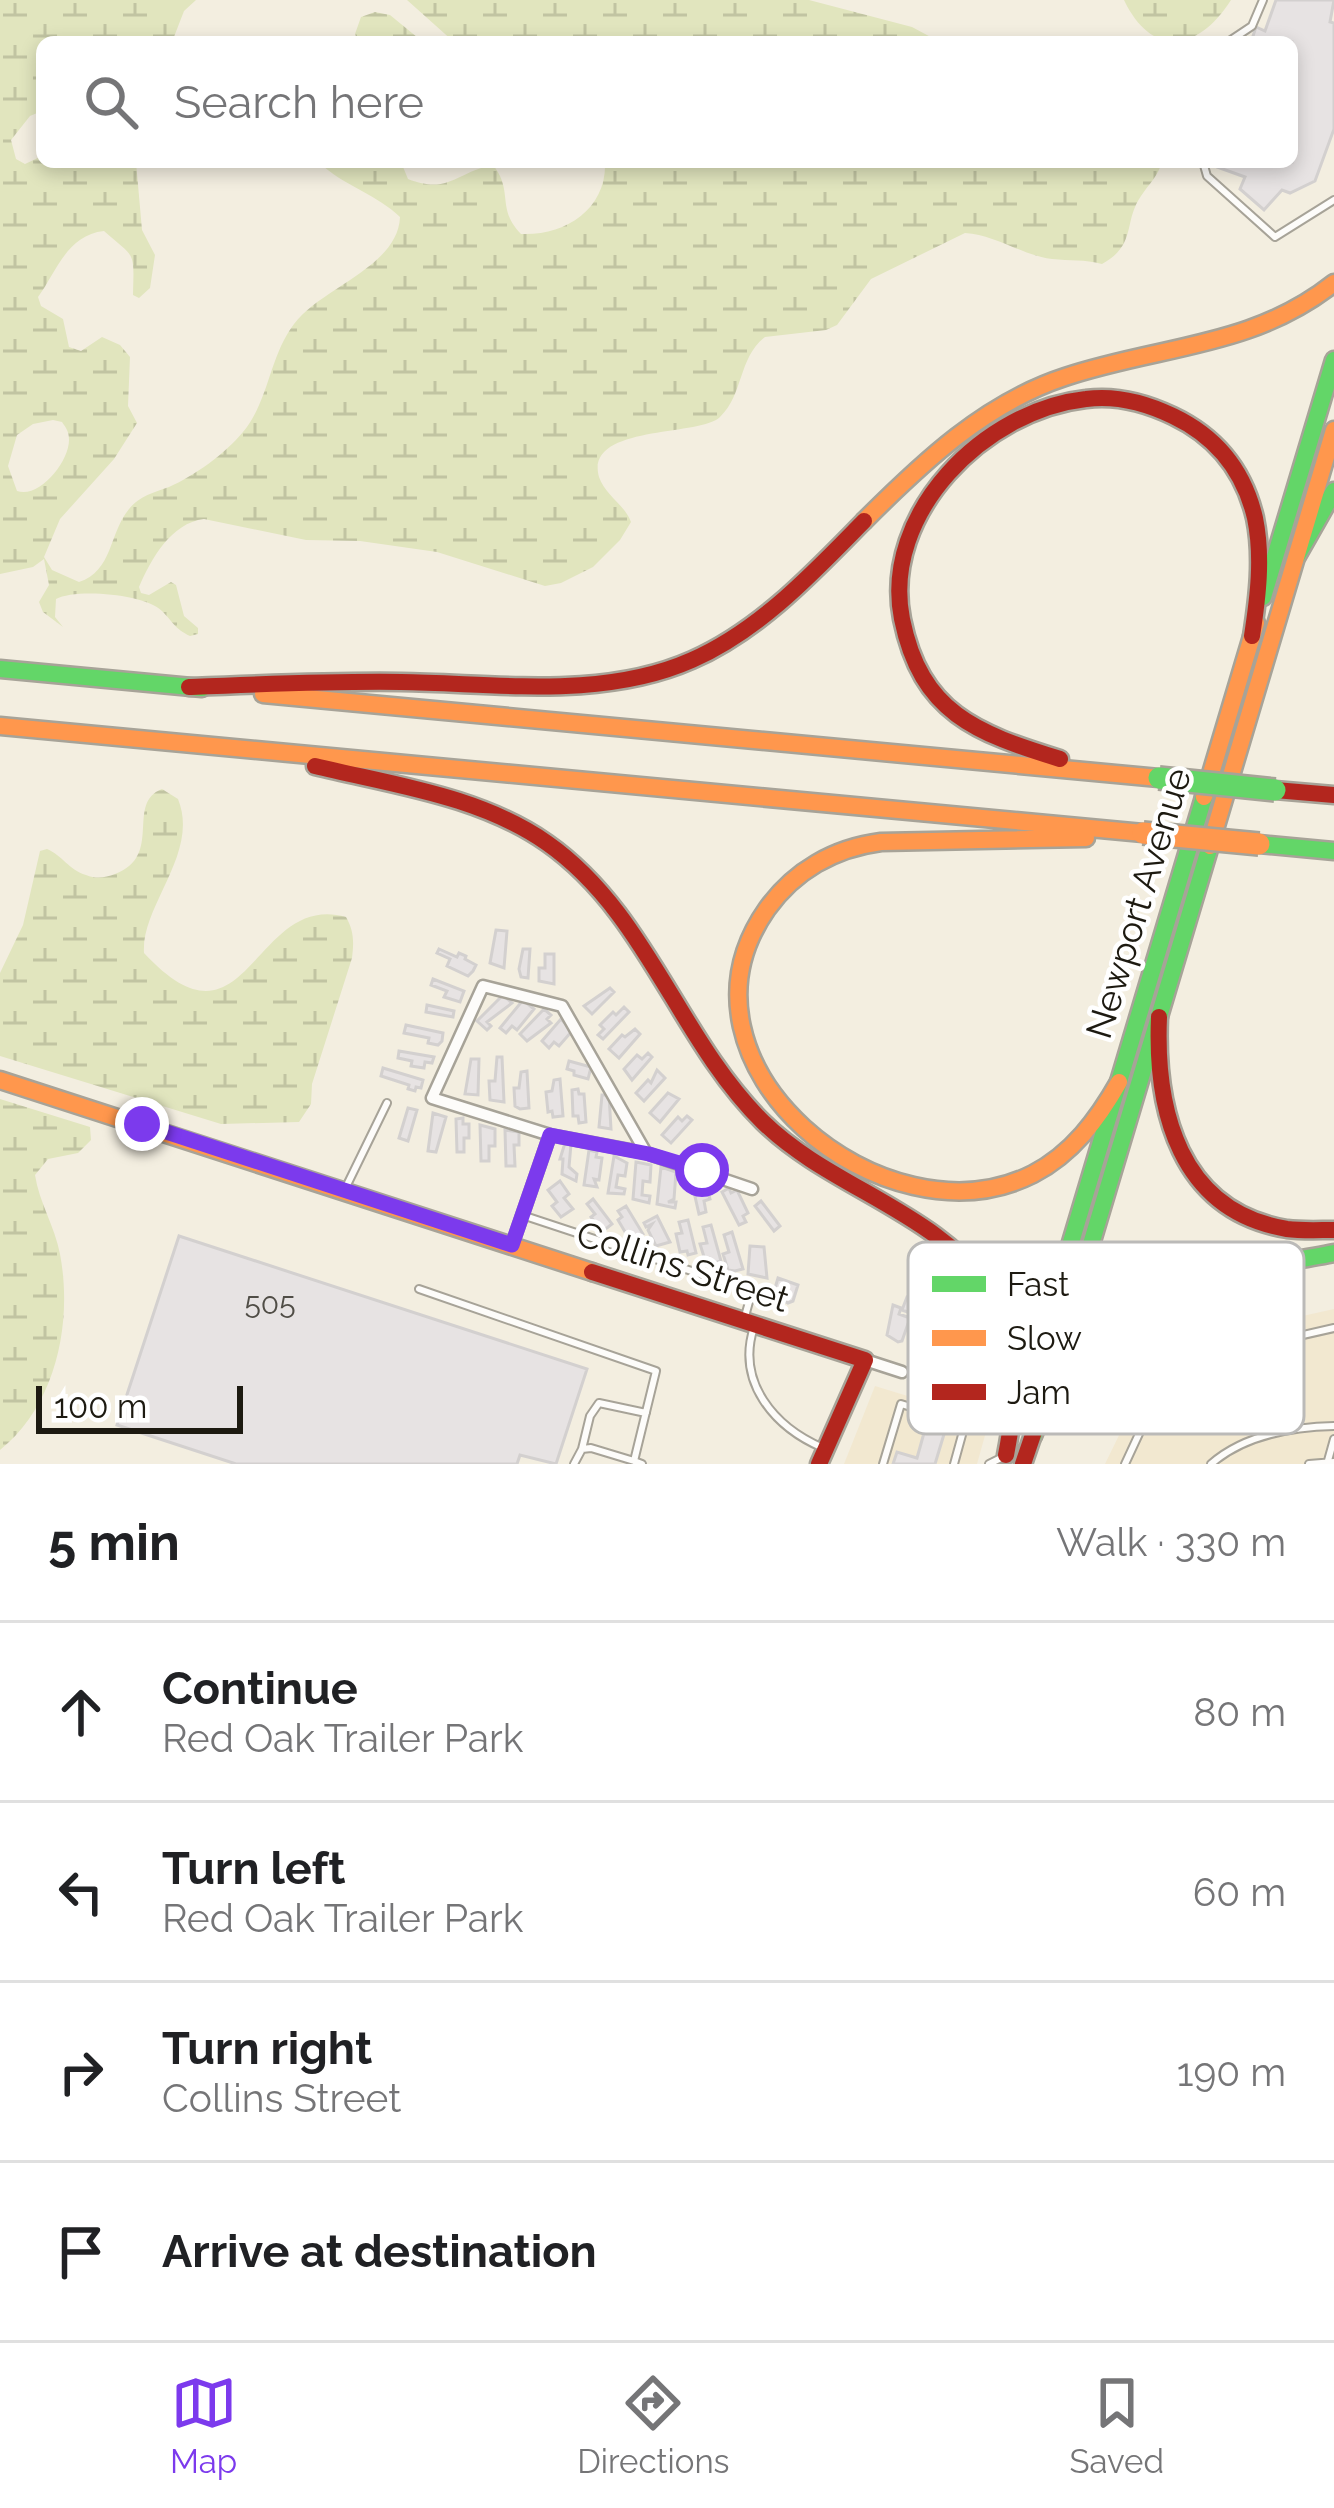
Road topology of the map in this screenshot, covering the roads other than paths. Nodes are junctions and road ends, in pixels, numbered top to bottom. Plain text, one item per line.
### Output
1 (1263, 0) edge
2 (1237, 36) edge
3 (1205, 168) edge
4 (1334, 200) edge
5 (1334, 283) edge
6 (1334, 360) edge
7 (1334, 430) edge
8 (1334, 490) edge
9 (1297, 556) junction
10 (1252, 636) junction
11 (0, 669) edge
12 (189, 687) junction
13 (0, 726) edge
14 (250, 749) junction
15 (1107, 773) junction
16 (1330, 794) edge
17 (1143, 833) junction
18 (1328, 852) edge
19 (1159, 1017) junction
20 (0, 1080) edge
21 (1119, 1082) junction
22 (387, 1103) dead end
23 (550, 1135) junction
24 (646, 1153) junction
25 (752, 1189) dead end
26 (345, 1190) junction
27 (522, 1215) junction
28 (1334, 1231) edge
29 (941, 1242) edge
30 (1071, 1242) edge
31 (1091, 1242) edge
32 (512, 1245) junction
33 (1334, 1253) edge
34 (1304, 1260) edge
35 (419, 1289) dead end
36 (750, 1322) junction
37 (1334, 1328) edge
38 (1304, 1335) edge
39 (865, 1360) junction
40 (902, 1372) dead end
41 (908, 1406) edge
42 (646, 1413) junction
43 (1334, 1426) edge
44 (1304, 1428) edge
45 (962, 1434) edge
46 (1139, 1434) edge
47 (1276, 1434) edge
48 (1033, 1436) edge
49 (1334, 1439) edge
50 (582, 1449) junction
51 (822, 1457) edge
52 (638, 1462) edge
53 (1006, 1462) edge
54 (1330, 1463) edge
55 (574, 1464) edge
56 (883, 1464) edge
57 (954, 1464) edge
58 (1125, 1464) edge
59 (1211, 1464) edge
60 (1309, 1464) edge

1 - 2 lane
3 - 4 lane
5 - 12 main road
6 - 10 main road, Newport Avenue
7 - 9 main road, Newport Avenue
8 - 9 main road
9 - 19 main road, Newport Avenue
10 - 15 main road
10 - 21 main road, Newport Avenue
11 - 12 main road
12 - 15 main road
13 - 14 main road
14 - 17 main road
14 - 29 main road
15 - 16 main road, bridge
17 - 18 main road, bridge
17 - 21 main road
19 - 28 main road
19 - 31 main road, Newport Avenue
20 - 26 main road, Collins Street
21 - 30 main road, Newport Avenue
22 - 26 lane
23 - 24 street
23 - 24 street
23 - 27 street
24 - 25 street
26 - 32 main road, Collins Street
27 - 32 street
27 - 36 lane
32 - 36 main road, Collins Street
33 - 34 main road
35 - 42 lane
36 - 39 main road, Collins Street
36 - 51 lane
37 - 38 lane
39 - 40 street, Collins Street
39 - 51 main road
41 - 56 lane
42 - 50 lane
42 - 52 lane
43 - 44 lane
45 - 57 lane
46 - 58 lane
47 - 59 lane
48 - 53 main road, Newport Avenue
49 - 54 lane
50 - 52 lane
50 - 55 lane
54 - 60 lane

